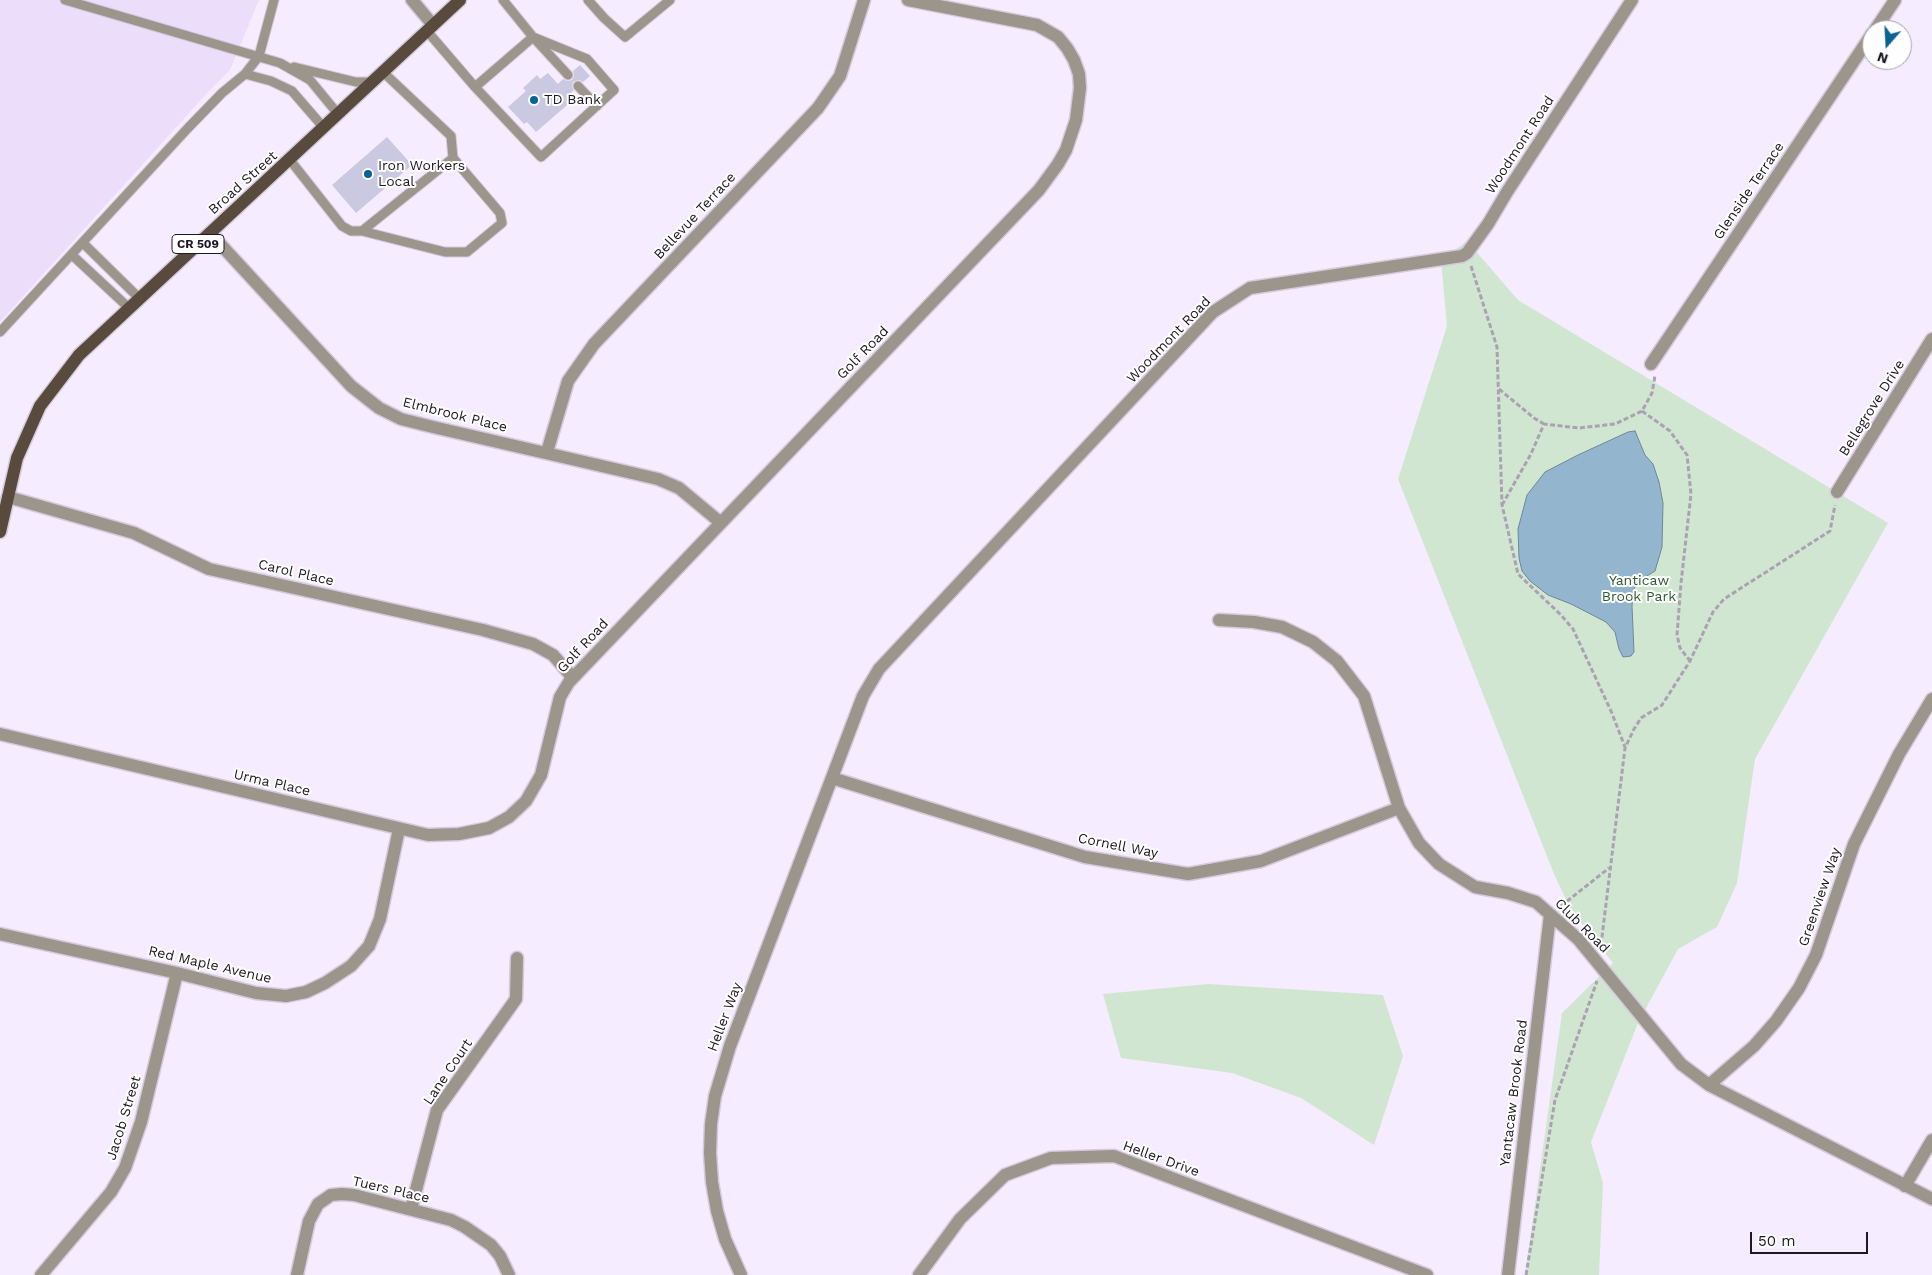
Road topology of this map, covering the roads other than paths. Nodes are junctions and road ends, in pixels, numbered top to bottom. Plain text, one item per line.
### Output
1 (65, 0) edge
2 (274, 0) edge
3 (412, 0) edge
4 (460, 0) edge
5 (504, 0) edge
6 (588, 0) edge
7 (670, 0) edge
8 (864, 0) edge
9 (908, 0) edge
10 (1632, 0) edge
11 (1895, 0) edge
12 (1882, 20) edge
13 (430, 28) junction
14 (533, 37) junction
15 (1862, 49) edge
16 (259, 56) junction
17 (280, 63) junction
18 (383, 72) junction
19 (245, 74) junction
20 (568, 75) dead end
21 (372, 82) junction
22 (578, 86) dead end
23 (475, 87) junction
24 (596, 106) junction
25 (338, 114) junction
26 (324, 128) junction
27 (453, 158) junction
28 (290, 160) junction
29 (362, 231) junction
30 (210, 233) junction
31 (83, 243) junction
32 (72, 254) junction
33 (140, 299) junction
34 (129, 308) junction
35 (0, 332) edge
36 (1932, 339) edge
37 (1651, 364) road end
38 (547, 452) junction
39 (1837, 492) road end
40 (8, 497) junction
41 (2, 518) edge
42 (721, 524) junction
43 (0, 532) edge
44 (1219, 620) dead end
45 (573, 678) junction
46 (1932, 699) edge
47 (0, 734) edge
48 (832, 778) junction
49 (528, 798) joint
50 (1399, 808) junction
51 (399, 829) junction
52 (1550, 915) junction
53 (0, 934) edge
54 (516, 958) dead end
55 (177, 973) junction
56 (1709, 1085) junction
57 (1932, 1140) edge
58 (1905, 1186) junction
59 (1932, 1199) edge
60 (411, 1209) junction
61 (42, 1275) edge
62 (297, 1275) edge
63 (509, 1275) edge
64 (741, 1275) edge
65 (919, 1275) edge
66 (1427, 1275) edge
67 (1508, 1275) edge

1 - 16 lane
2 - 16 lane
3 - 13 street
4 - 13 main road, Broad Street / CR 509
5 - 14 lane
6 - 7 lane
8 - 38 street, Bellevue Terrace
9 - 42 street, Golf Road
10 - 48 street, Woodmont Road
11 - 12 street
13 - 18 main road, Broad Street / CR 509
13 - 23 lane
14 - 20 lane
14 - 23 lane
14 - 24 lane
15 - 37 street, Glenside Terrace
16 - 17 lane
16 - 19 lane
17 - 21 lane
17 - 25 lane
18 - 21 main road, Broad Street / CR 509
18 - 27 lane
19 - 26 lane
19 - 31 lane
21 - 25 main road, Broad Street / CR 509
22 - 24 lane
23 - 24 lane
25 - 26 main road, Broad Street / CR 509
26 - 28 main road, Broad Street / CR 509
27 - 29 lane
27 - 29 lane
28 - 29 lane
28 - 30 main road, Broad Street / CR 509
30 - 33 main road, Broad Street / CR 509
30 - 38 street, Elmbrook Place
31 - 32 lane
31 - 33 lane
32 - 34 lane
32 - 35 lane
33 - 34 main road, Broad Street / CR 509
34 - 40 main road, Broad Street / CR 509
36 - 39 street, Bellegrove Drive
38 - 42 street, Elmbrook Place
40 - 41 main road, Broad Street / CR 509
40 - 45 street, Carol Place
41 - 43 main road, Broad Street / CR 509
42 - 45 street, Golf Road
44 - 50 street, Club Road
45 - 49 street, Golf Road
46 - 56 street, Greenview Way
47 - 51 street, Urma Place
48 - 50 street, Cornell Way
48 - 64 street, Heller Way
49 - 51 street, Urma Place
50 - 52 street, Club Road
51 - 55 street, Red Maple Avenue
52 - 56 street, Club Road
52 - 67 street, Yantacaw Brook Road
53 - 55 street, Red Maple Avenue
54 - 60 street, Lane Court
55 - 61 street, Jacob Street
56 - 58 street, Club Road
57 - 58 street
58 - 59 street, Club Road
60 - 62 street, Tuers Place
60 - 63 street, Tuers Place
65 - 66 street, Heller Drive

